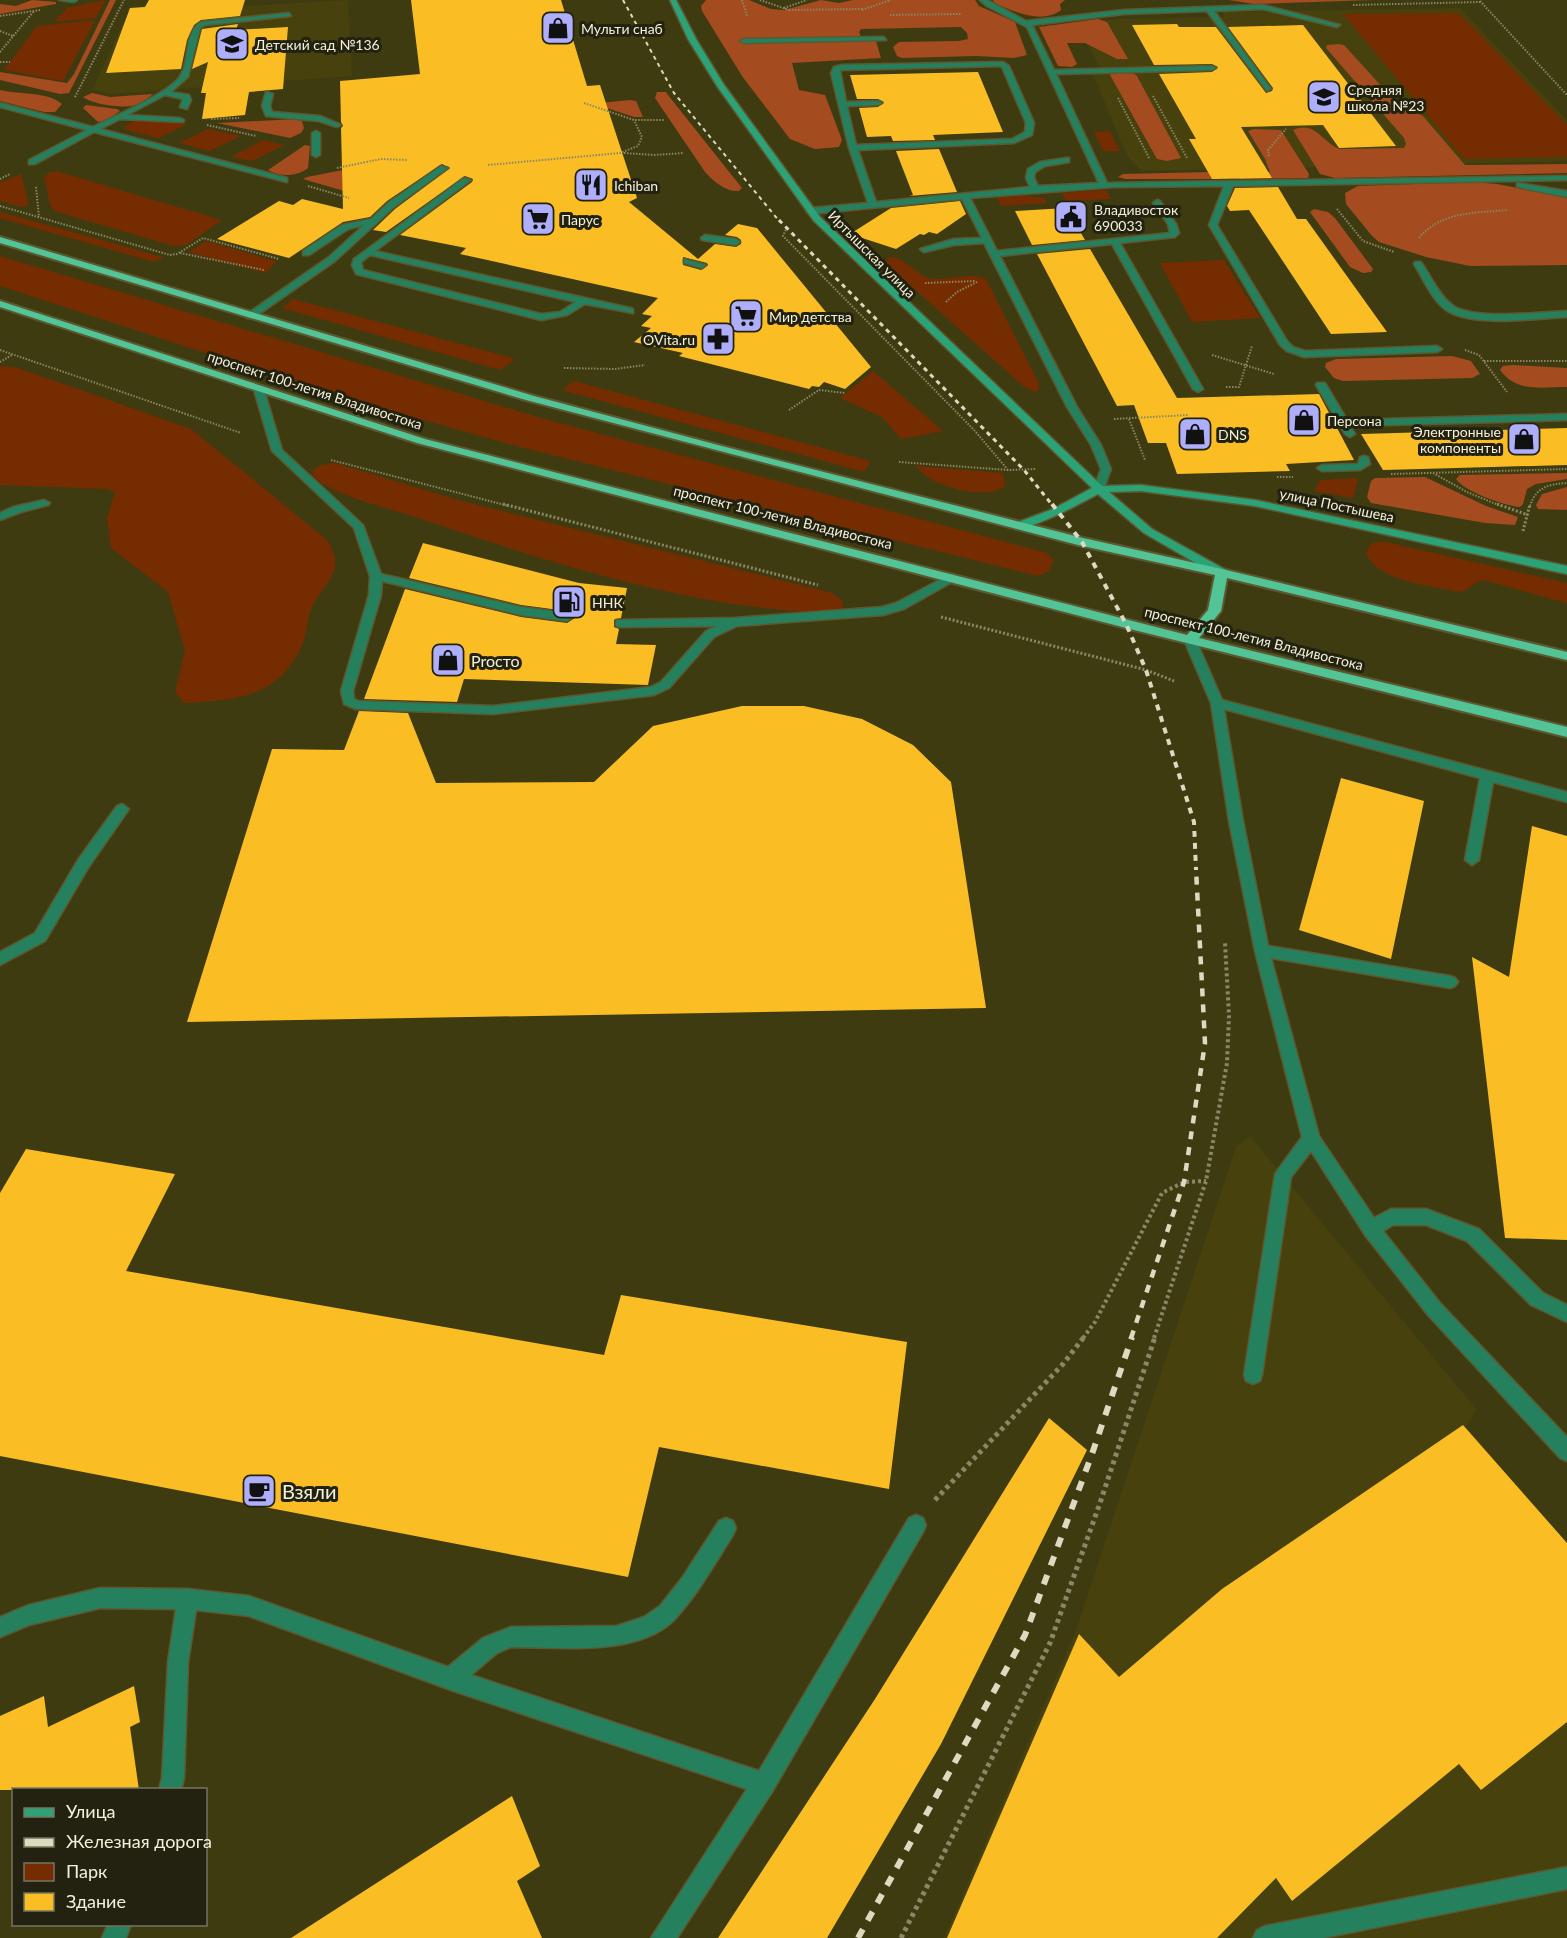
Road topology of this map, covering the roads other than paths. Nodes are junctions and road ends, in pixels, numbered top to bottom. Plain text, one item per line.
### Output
1 (62, 0) edge
2 (74, 0) edge
3 (673, 0) edge
4 (983, 0) edge
5 (1209, 9) junction
6 (290, 15) dead end
7 (1028, 23) junction
8 (1337, 25) dead end
9 (884, 39) dead end
10 (838, 40) junction
11 (744, 41) dead end
12 (839, 49) dead end
13 (1212, 68) dead end
14 (1052, 72) junction
15 (1267, 89) dead end
16 (166, 93) junction
17 (269, 94) dead end
18 (878, 103) dead end
19 (842, 104) junction
20 (0, 105) edge
21 (184, 107) dead end
22 (121, 117) junction
23 (180, 120) road end
24 (338, 125) dead end
25 (97, 130) junction
26 (316, 134) dead end
27 (853, 148) junction
28 (316, 155) dead end
29 (1066, 160) dead end
30 (32, 162) dead end
31 (444, 168) road end
32 (1567, 178) edge
33 (1488, 179) junction
34 (284, 180) road end
35 (466, 180) dead end
36 (1230, 182) junction
37 (1104, 185) junction
38 (1035, 189) junction
39 (1567, 194) edge
40 (965, 196) junction
41 (1157, 203) dead end
42 (873, 204) junction
43 (810, 211) junction
44 (372, 221) junction
45 (705, 238) dead end
46 (0, 240) edge
47 (987, 240) junction
48 (736, 242) dead end
49 (1115, 242) junction
50 (924, 249) dead end
51 (368, 252) junction
52 (306, 254) dead end
53 (995, 254) junction
54 (687, 261) dead end
55 (1418, 264) dead end
56 (702, 265) dead end
57 (582, 301) junction
58 (0, 304) edge
59 (630, 311) dead end
60 (1567, 314) edge
61 (250, 316) junction
62 (1437, 349) road end
63 (1321, 385) road end
64 (1198, 389) road end
65 (260, 390) junction
66 (1567, 417) edge
67 (1344, 423) junction
68 (1350, 434) dead end
69 (1364, 459) dead end
70 (1322, 468) dead end
71 (1099, 489) junction
72 (44, 503) dead end
73 (0, 517) edge
74 (1017, 526) junction
75 (1567, 570) edge
76 (1222, 573) junction
77 (376, 576) junction
78 (953, 578) junction
79 (567, 617) dead end
80 (735, 622) junction
81 (620, 623) dead end
82 (1190, 640) junction
83 (1567, 656) edge
84 (1217, 703) junction
85 (1567, 732) edge
86 (1486, 776) junction
87 (1567, 797) edge
88 (122, 809) dead end
89 (1472, 860) dead end
90 (1262, 951) junction
91 (0, 959) edge
92 (1450, 982) dead end
93 (1311, 1138) junction
94 (1371, 1229) junction
95 (1567, 1314) edge
96 (1253, 1375) dead end
97 (1567, 1451) edge
98 (916, 1525) road end
99 (726, 1528) dead end
100 (188, 1599) junction
101 (0, 1627) edge
102 (451, 1679) junction
103 (764, 1784) junction
104 (170, 1788) edge
105 (1567, 1878) edge
106 (663, 1938) edge
107 (1265, 1938) edge

1 - 2 lane
3 - 43 main road, Иртышская улица
4 - 7 lane
5 - 7 lane
5 - 8 lane
5 - 15 lane
6 - 16 lane
7 - 14 lane
9 - 10 lane
10 - 11 lane
10 - 12 lane
13 - 14 lane
14 - 37 lane
16 - 21 lane
16 - 22 lane
17 - 24 lane
18 - 19 lane
19 - 27 lane
19 - 27 lane
20 - 25 lane
22 - 23 lane
22 - 25 lane
25 - 30 lane
25 - 34 lane
26 - 28 lane
27 - 42 lane
29 - 38 lane
31 - 44 lane
32 - 33 lane
33 - 36 lane
33 - 39 lane
35 - 51 lane
36 - 37 lane
36 - 62 lane
37 - 38 lane
38 - 40 lane
40 - 42 lane
40 - 47 lane
41 - 49 lane
42 - 43 lane
43 - 71 main road, Иртышская улица
44 - 52 lane
44 - 61 lane
45 - 48 lane
46 - 61 highway
47 - 50 lane
47 - 53 lane
49 - 53 lane
49 - 64 lane
51 - 57 lane
51 - 57 lane
53 - 71 lane
54 - 56 lane
55 - 60 lane
57 - 59 lane
58 - 65 highway, проспект 100-летия Владивостока
61 - 74 highway
63 - 67 lane
65 - 77 lane
65 - 78 highway, проспект 100-летия Владивостока
66 - 67 lane
67 - 68 lane
69 - 70 lane
71 - 74 main road
71 - 75 main road, улица Постышева
71 - 76 main road, Иртышская улица
72 - 73 lane
74 - 76 highway
76 - 82 highway
76 - 83 highway
77 - 79 lane
77 - 80 lane
78 - 80 lane
78 - 82 highway, проспект 100-летия Владивостока
80 - 81 lane
82 - 84 lane
82 - 85 highway, проспект 100-летия Владивостока
84 - 86 lane
84 - 90 lane
86 - 87 lane
86 - 89 lane
88 - 91 lane
90 - 92 lane
90 - 93 lane
93 - 94 lane
93 - 96 lane
94 - 95 lane
94 - 97 lane
98 - 103 lane
99 - 102 lane
100 - 101 lane
100 - 102 lane
100 - 104 lane
102 - 103 lane
103 - 106 lane
105 - 107 lane

